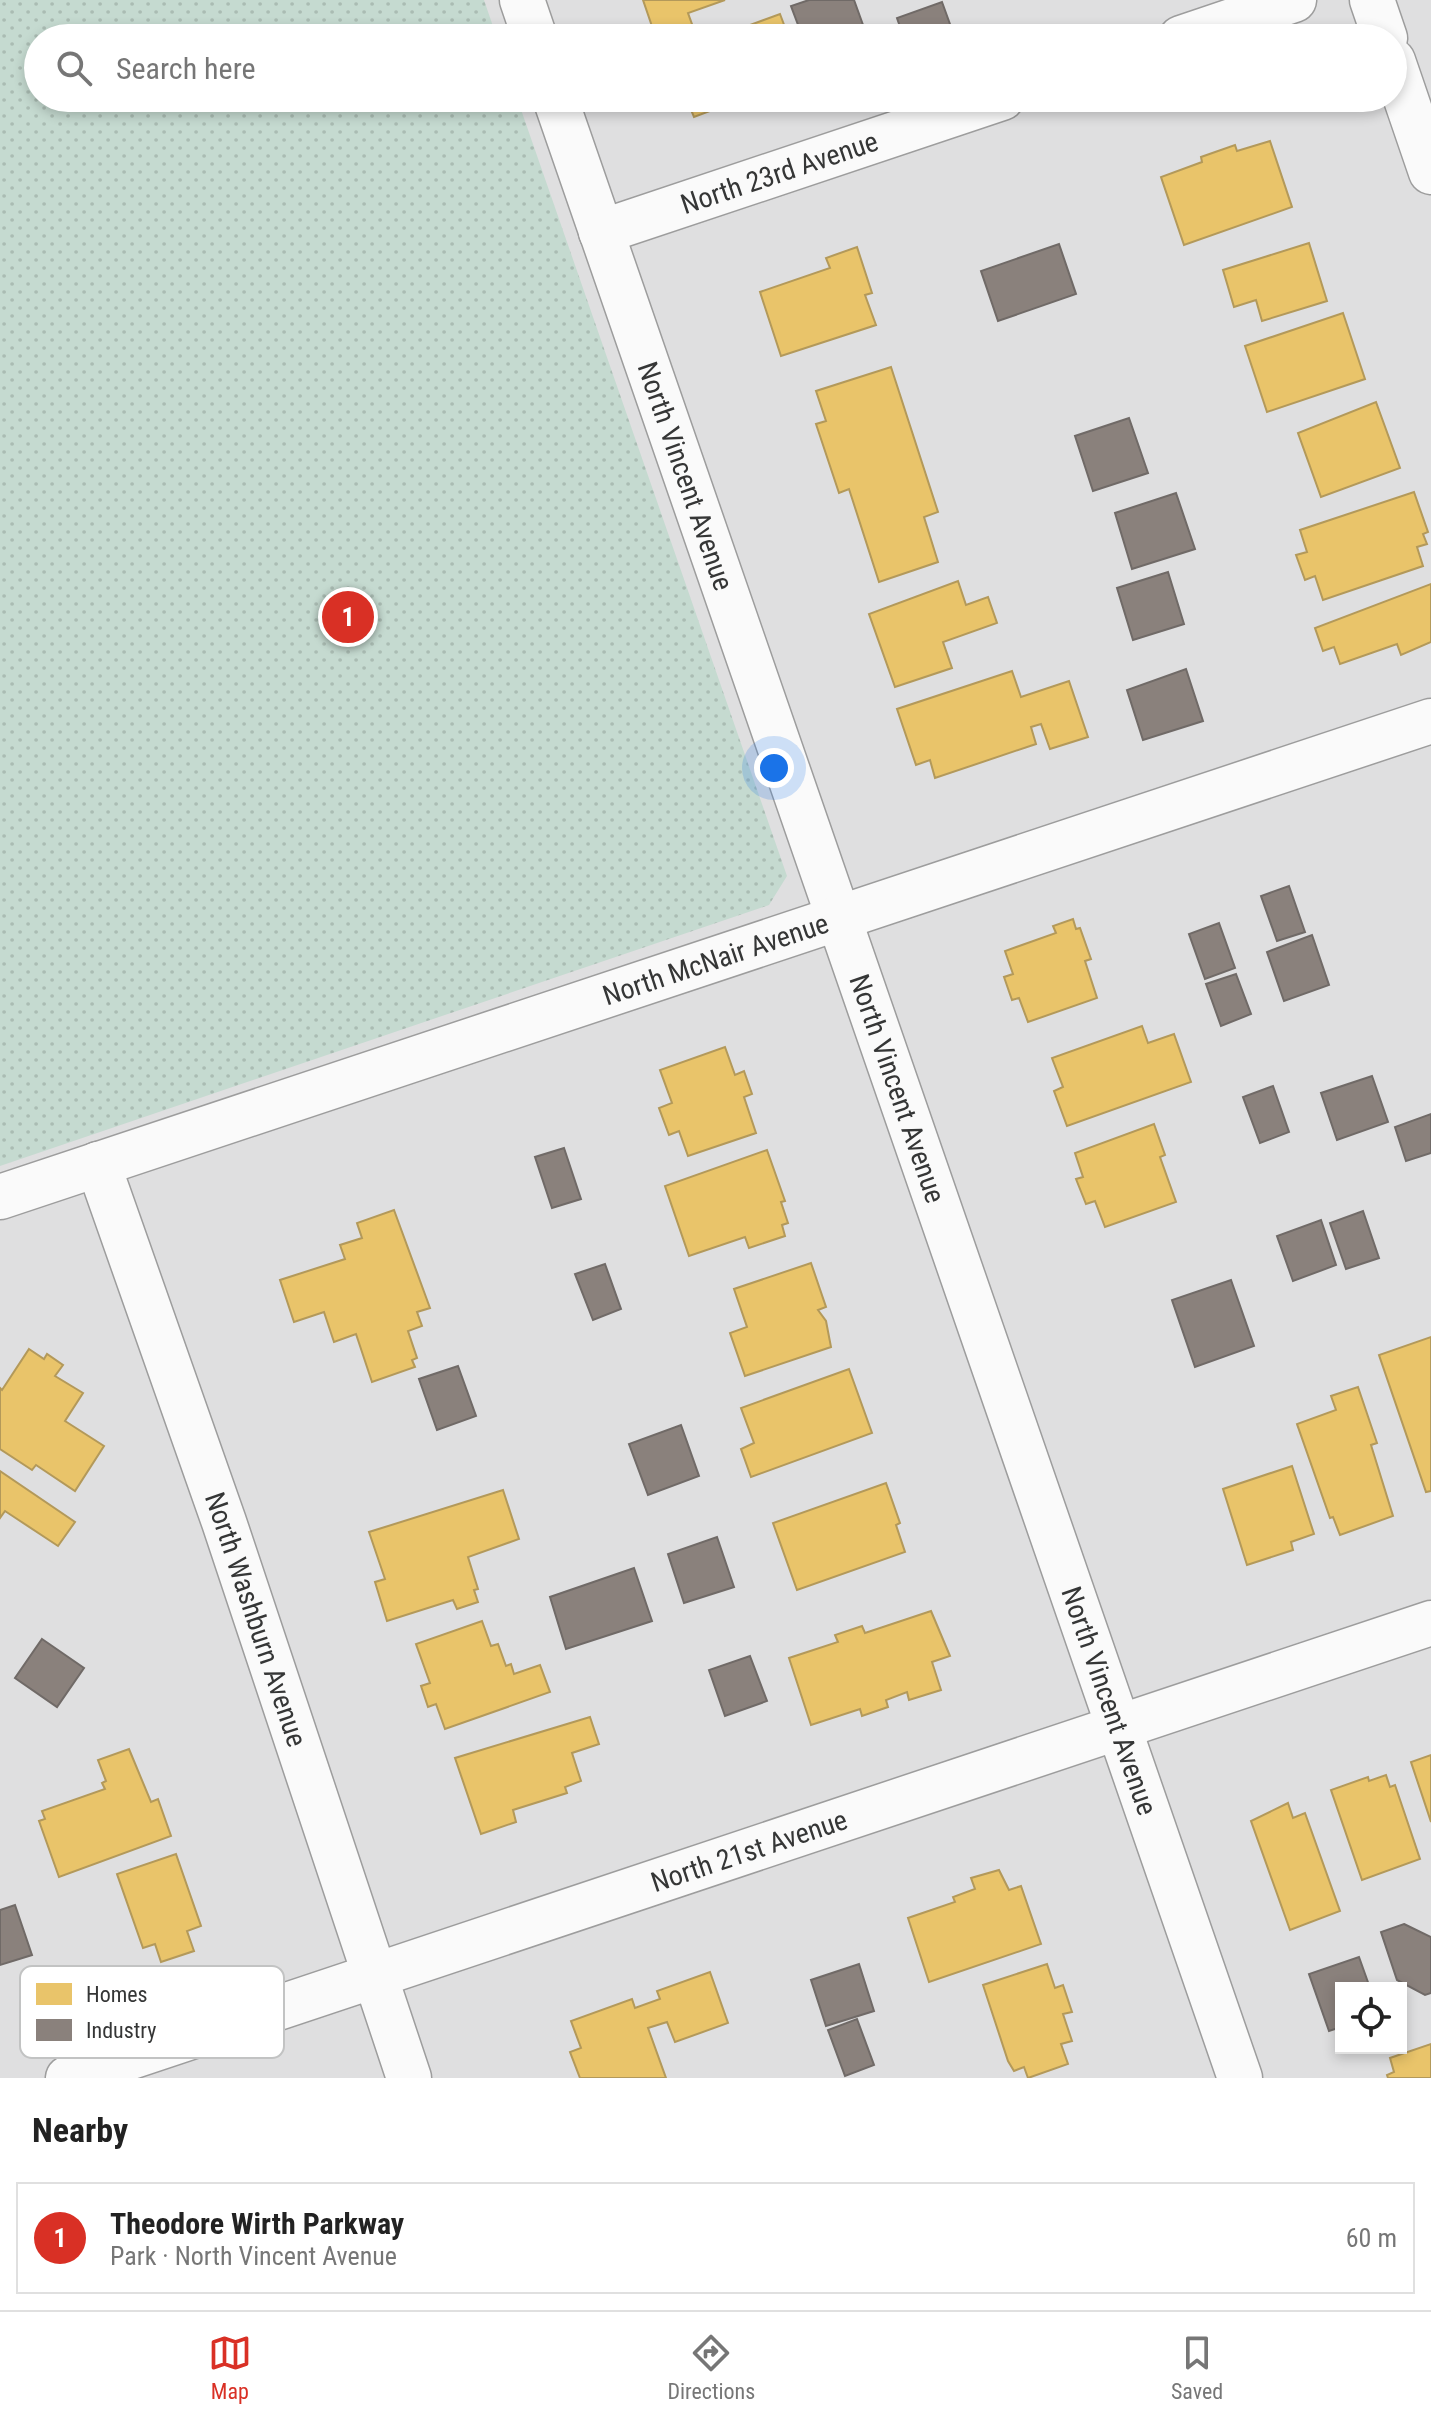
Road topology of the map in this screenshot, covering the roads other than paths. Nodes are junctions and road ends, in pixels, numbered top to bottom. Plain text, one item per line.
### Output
1 (522, 0) edge
2 (1294, 0) edge
3 (1372, 0) edge
4 (530, 24) edge
5 (1223, 24) edge
6 (1380, 24) edge
7 (1407, 102) edge
8 (560, 112) edge
9 (960, 112) edge
10 (1431, 172) edge
11 (601, 232) junction
12 (1431, 721) edge
13 (838, 916) junction
14 (98, 1164) junction
15 (0, 1197) edge
16 (1431, 1623) edge
17 (1119, 1727) junction
18 (374, 1976) junction
19 (284, 2006) edge
20 (128, 2058) edge
21 (68, 2078) edge
22 (409, 2078) edge
23 (1240, 2078) edge

1 - 4 street
2 - 5 street
3 - 6 street
7 - 10 street
8 - 11 street, North Vincent Avenue
9 - 11 street, North 23rd Avenue
11 - 13 street, North Vincent Avenue
12 - 13 street, North McNair Avenue
13 - 14 street, North McNair Avenue
13 - 17 street, North Vincent Avenue
14 - 15 street, North McNair Avenue
14 - 18 street, North Washburn Avenue
16 - 17 street, North 21st Avenue
17 - 18 street, North 21st Avenue
17 - 23 street, North Vincent Avenue
18 - 19 street, North 21st Avenue
18 - 22 street, North Washburn Avenue
20 - 21 street, North 21st Avenue

